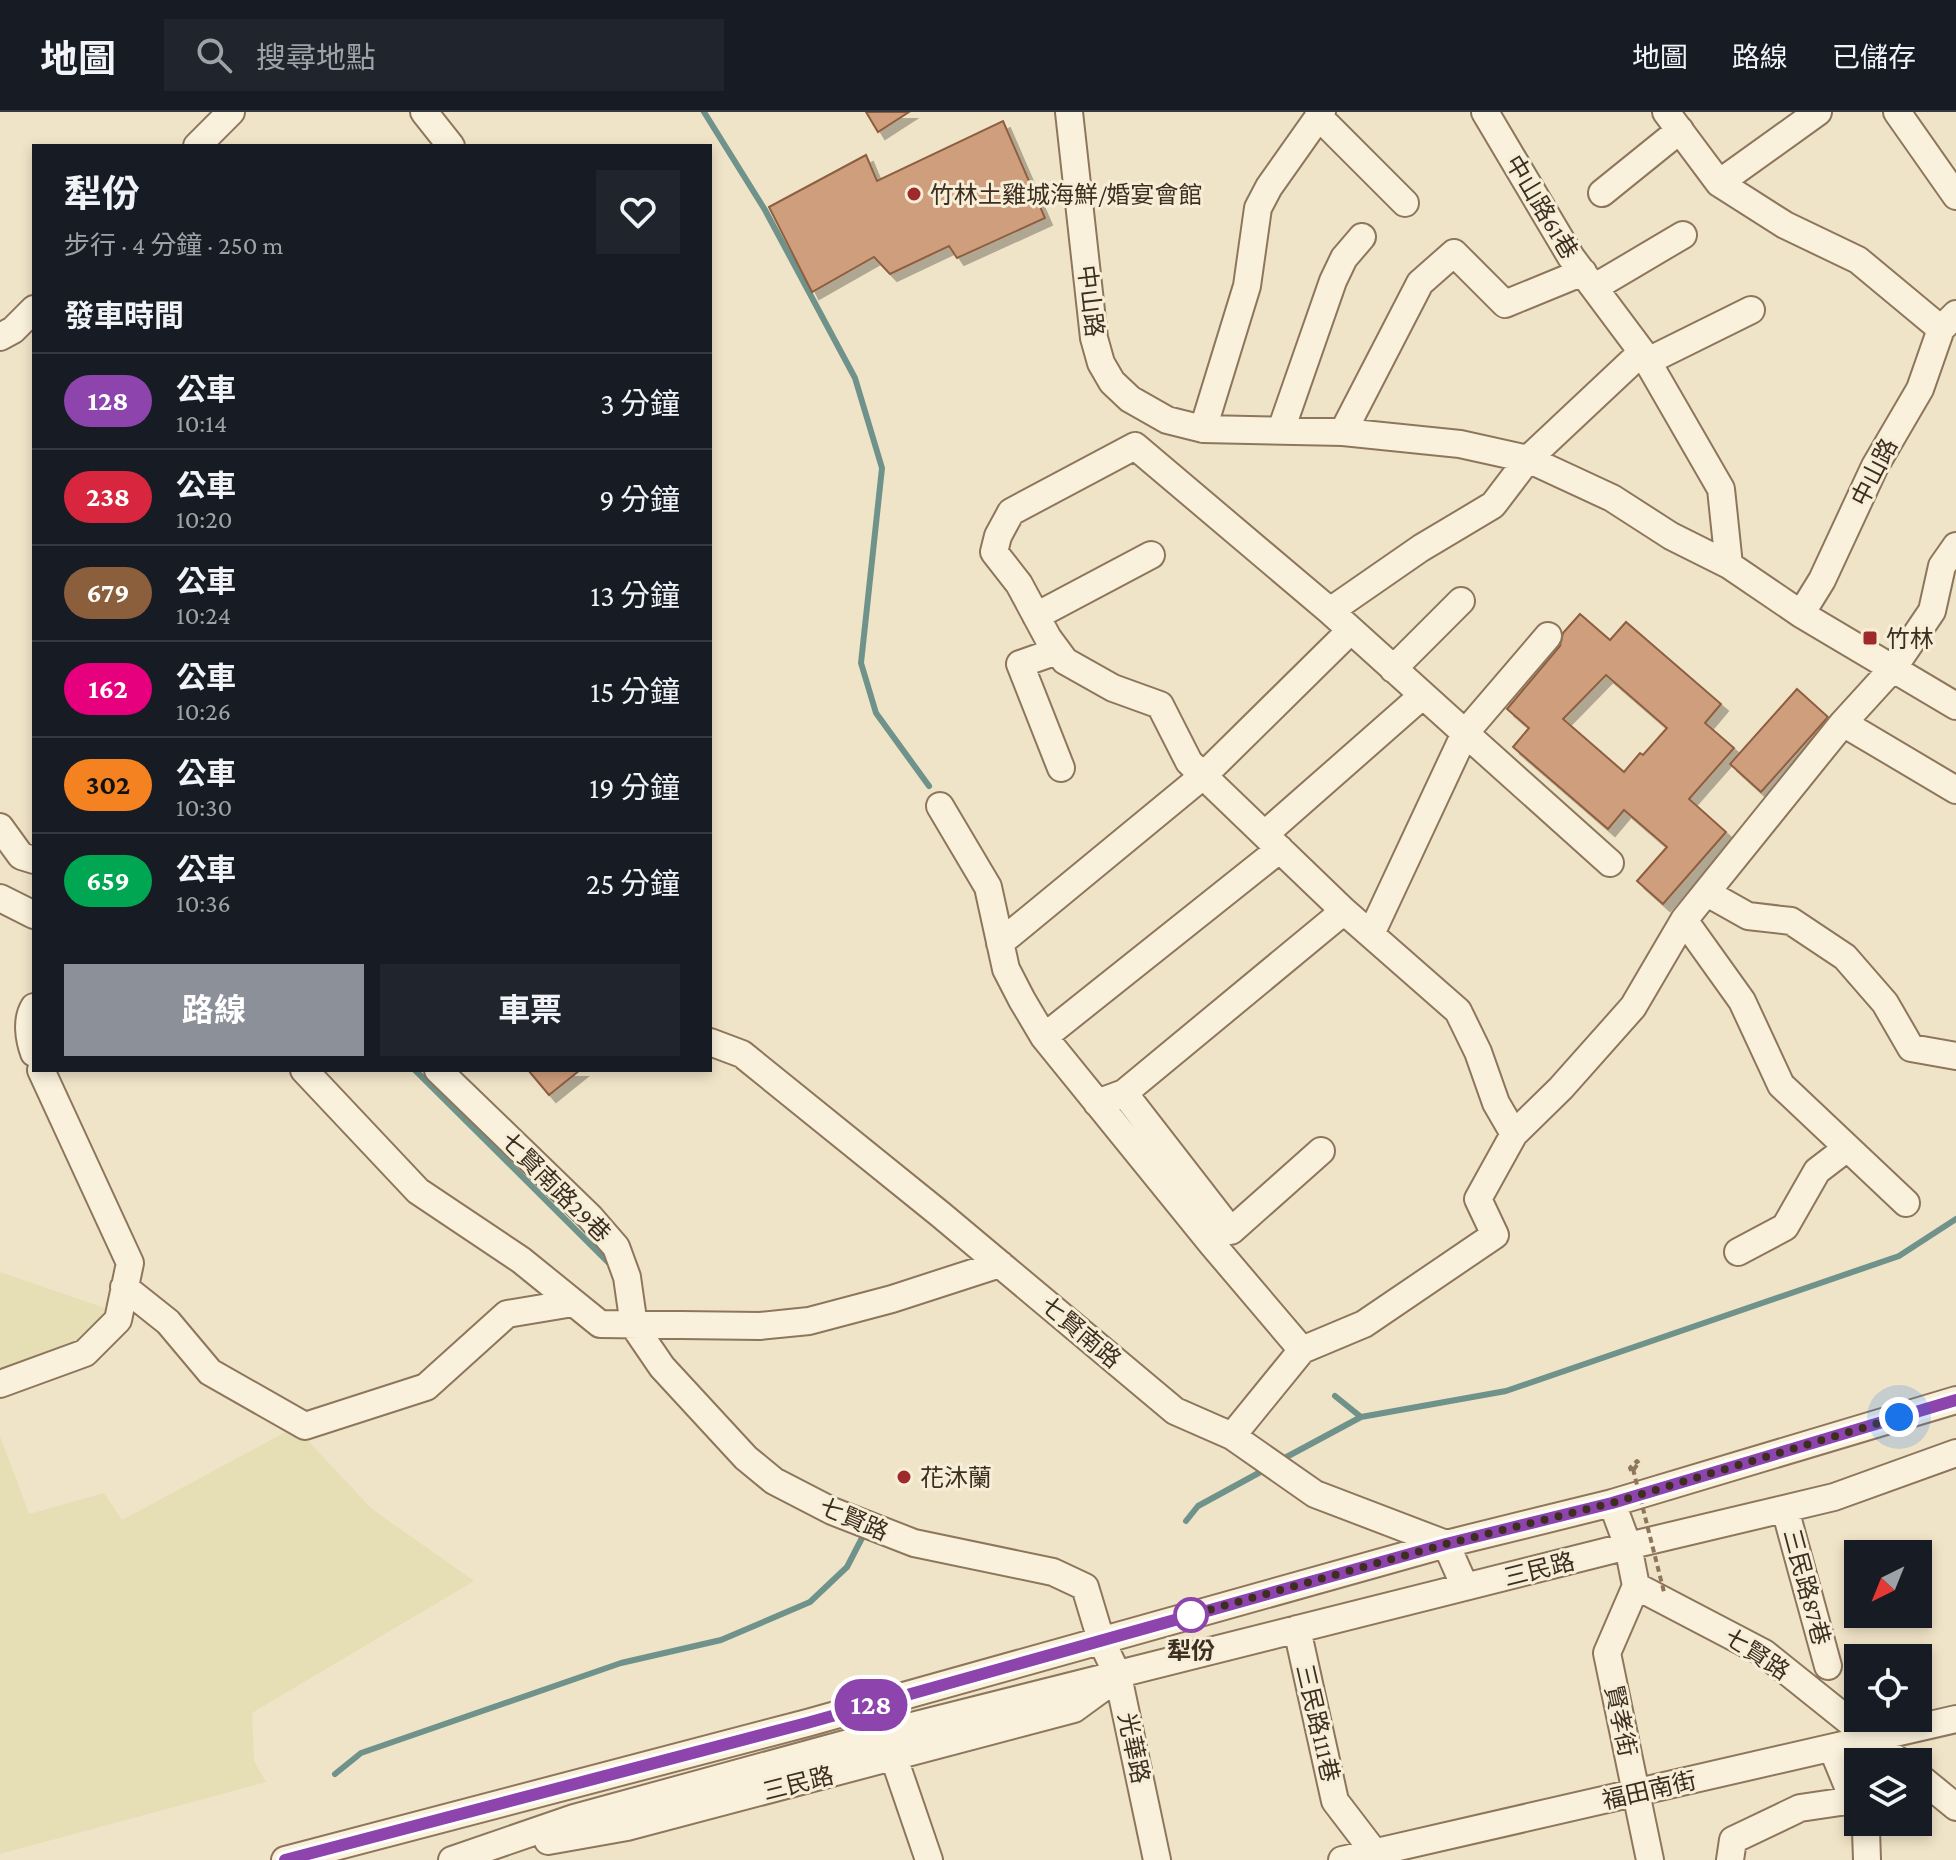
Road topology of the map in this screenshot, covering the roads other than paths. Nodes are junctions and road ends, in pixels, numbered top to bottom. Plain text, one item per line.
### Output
1 (231, 112) edge
2 (424, 112) edge
3 (1069, 112) edge
4 (1485, 112) edge
5 (1818, 112) edge
6 (1897, 112) edge
7 (1320, 114) edge
8 (1673, 121) edge
9 (199, 144) edge
10 (449, 144) edge
11 (1719, 183) junction
12 (1602, 193) dead end
13 (1956, 196) edge
14 (1405, 203) dead end
15 (1683, 235) dead end
16 (1362, 237) dead end
17 (1589, 280) junction
18 (1751, 310) dead end
19 (32, 311) edge
20 (1949, 321) edge
21 (0, 337) edge
22 (1645, 356) junction
23 (1162, 417) junction
24 (1203, 429) junction
25 (1281, 430) junction
26 (1343, 432) junction
27 (1135, 446) junction
28 (1528, 459) junction
29 (1956, 546) edge
30 (1151, 555) dead end
31 (1729, 565) junction
32 (1461, 601) dead end
33 (1330, 611) junction
34 (1801, 614) junction
35 (1036, 616) junction
36 (1350, 631) junction
37 (1548, 636) dead end
38 (1057, 651) junction
39 (1894, 667) junction
40 (1393, 669) junction
41 (1423, 695) junction
42 (1956, 706) edge
43 (1843, 723) junction
44 (1465, 733) junction
45 (1061, 768) dead end
46 (1204, 775) junction
47 (1956, 790) edge
48 (940, 806) dead end
49 (0, 827) edge
50 (1272, 842) junction
51 (32, 859) edge
52 (1610, 863) dead end
53 (1707, 893) junction
54 (0, 898) edge
55 (1344, 911) junction
56 (32, 914) edge
57 (1684, 920) junction
58 (1371, 934) junction
59 (1000, 943) junction
60 (32, 1010) edge
61 (1044, 1037) junction
62 (712, 1043) edge
63 (32, 1047) edge
64 (1956, 1056) edge
65 (42, 1072) edge
66 (308, 1072) edge
67 (440, 1072) edge
68 (1124, 1093) junction
69 (1097, 1103) junction
70 (1514, 1134) junction
71 (1847, 1148) junction
72 (1321, 1151) dead end
73 (1906, 1203) dead end
74 (1738, 1252) dead end
75 (1000, 1264) junction
76 (124, 1287) junction
77 (573, 1303) junction
78 (634, 1326) junction
79 (1302, 1350) junction
80 (0, 1384) edge
81 (1956, 1400) edge
82 (1232, 1436) junction
83 (1956, 1453) edge
84 (1612, 1503) junction
85 (1785, 1509) junction
86 (1446, 1544) junction
87 (1628, 1546) junction
88 (1636, 1586) junction
89 (1465, 1587) junction
90 (1297, 1629) junction
91 (1101, 1640) junction
92 (1828, 1666) dead end
93 (1118, 1676) junction
94 (1956, 1719) edge
95 (1871, 1739) junction
96 (1832, 1748) junction
97 (1882, 1748) edge
98 (894, 1758) junction
99 (1844, 1777) edge
100 (1932, 1787) edge
101 (1636, 1793) junction
102 (1956, 1807) edge
103 (1844, 1810) edge
104 (1866, 1836) edge
105 (544, 1851) edge
106 (1374, 1852) junction
107 (1403, 1853) edge
108 (459, 1858) edge
109 (285, 1860) edge
110 (929, 1860) edge
111 (1157, 1860) edge
112 (1342, 1860) edge
113 (1650, 1860) edge
114 (1730, 1860) edge
115 (1867, 1860) edge

1 - 9 street
2 - 10 street
3 - 23 street, 中山路
4 - 17 street, 中山路61巷
5 - 11 street
6 - 13 street
7 - 14 street
7 - 24 street
8 - 11 street
8 - 12 street
11 - 20 street, 中山路
15 - 17 street
16 - 25 street
17 - 22 street
17 - 26 street, 中山路61巷
18 - 22 street
19 - 21 street
20 - 34 street, 中山路
22 - 28 street
22 - 31 street
23 - 24 street, 中山路
23 - 27 street
24 - 25 street, 中山路
25 - 26 street, 中山路
26 - 28 street, 中山路
27 - 33 street
27 - 35 street
28 - 31 street, 中山路
28 - 33 street
29 - 39 street
30 - 35 street
31 - 34 street, 中山路
32 - 40 street
33 - 36 street
34 - 39 street, 中山路
35 - 38 street
36 - 40 street
36 - 46 street
37 - 44 street
38 - 45 street
38 - 46 street
39 - 42 street, 中山路
39 - 43 street
40 - 41 street
41 - 44 street
41 - 50 street
43 - 47 street
43 - 53 street
44 - 52 street
44 - 58 street
46 - 50 street
46 - 59 street
48 - 59 street
49 - 51 street
50 - 55 street
50 - 61 street
53 - 57 street
53 - 64 street
54 - 56 street
55 - 58 street
55 - 68 street
57 - 70 street
57 - 71 street
58 - 70 street
59 - 61 street
60 - 63 street
61 - 69 street
62 - 75 street, 七賢南路
65 - 76 street
66 - 77 street
67 - 78 street, 七賢南路29巷
68 - 69 street
68 - 72 street
69 - 79 street
70 - 79 street
71 - 73 street
71 - 74 street
75 - 78 street
75 - 82 street, 七賢南路
76 - 77 street
76 - 80 street
77 - 78 street
78 - 91 street, 七賢路
79 - 82 street
81 - 84 street, 三民路
82 - 86 street, 七賢南路
83 - 85 street, 三民路
84 - 86 street, 三民路
84 - 87 street
85 - 87 street, 三民路
85 - 92 street, 三民路87巷
86 - 89 street
86 - 91 street, 三民路
87 - 88 street
87 - 89 street, 三民路
88 - 95 street, 七賢路
88 - 101 street, 賢孝街
89 - 90 street, 三民路
90 - 93 street, 三民路
90 - 106 street, 三民路111巷
91 - 93 street, 光華路
91 - 109 street, 三民路
93 - 98 street, 三民路
93 - 108 street, 三民路
93 - 111 street, 光華路
94 - 95 street, 福田南街
95 - 96 street, 福田南街
95 - 97 street, 七賢路
96 - 99 street
96 - 101 street, 福田南街
98 - 105 street, 三民路
98 - 110 street
100 - 102 street
101 - 107 street, 福田南街
101 - 113 street, 賢孝街
103 - 114 street
104 - 115 street
105 - 108 street, 三民路
106 - 107 street, 福田南街
106 - 112 street, 福田南街

